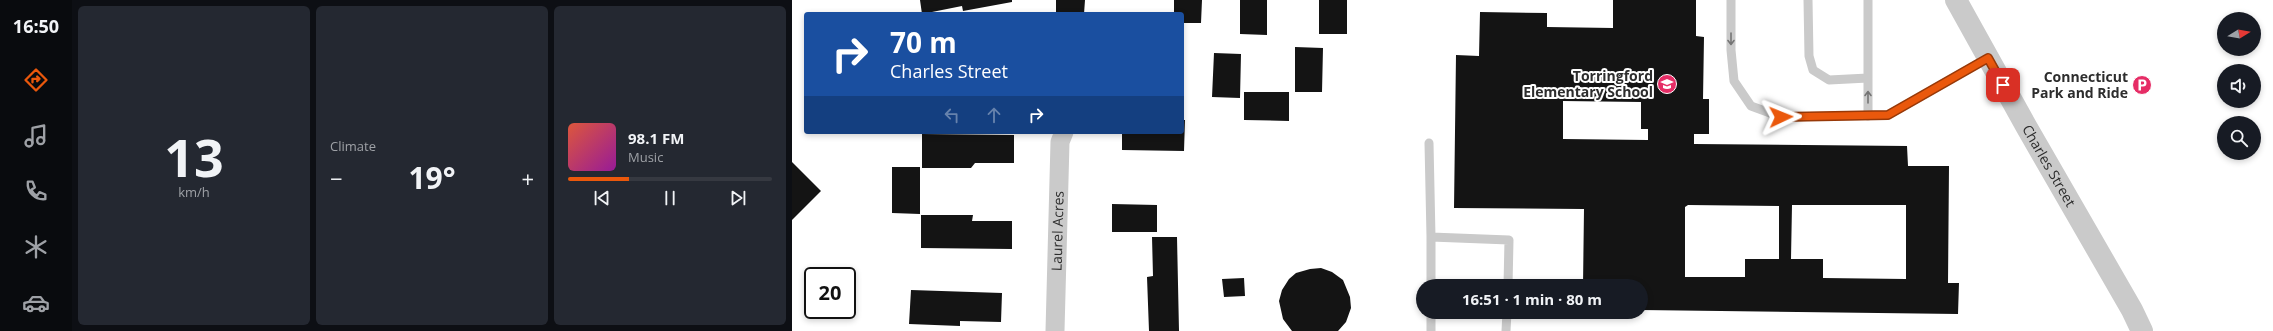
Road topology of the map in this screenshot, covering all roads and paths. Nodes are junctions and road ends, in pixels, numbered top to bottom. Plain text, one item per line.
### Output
1 (1731, 0) edge
2 (1808, 0) edge
3 (1868, 0) edge
4 (1956, 0) edge
5 (1988, 58) junction
6 (1868, 78) junction
7 (1868, 116) junction
8 (1063, 134) edge
9 (1429, 143) dead end
10 (1432, 237) junction
11 (1431, 279) edge
12 (1508, 279) edge
13 (1431, 319) edge
14 (1507, 319) edge
15 (1055, 331) edge
16 (1431, 331) edge
17 (1506, 331) edge
18 (2142, 331) edge

1 -> 7 lane
2 - 6 lane
3 - 6 lane
4 - 5 street, Charles Street
5 - 7 lane
5 - 18 street, Charles Street
7 -> 6 lane
8 - 15 street, Laurel Acres
9 - 10 lane
10 - 11 lane
10 - 12 lane
13 - 16 lane
14 - 17 lane

